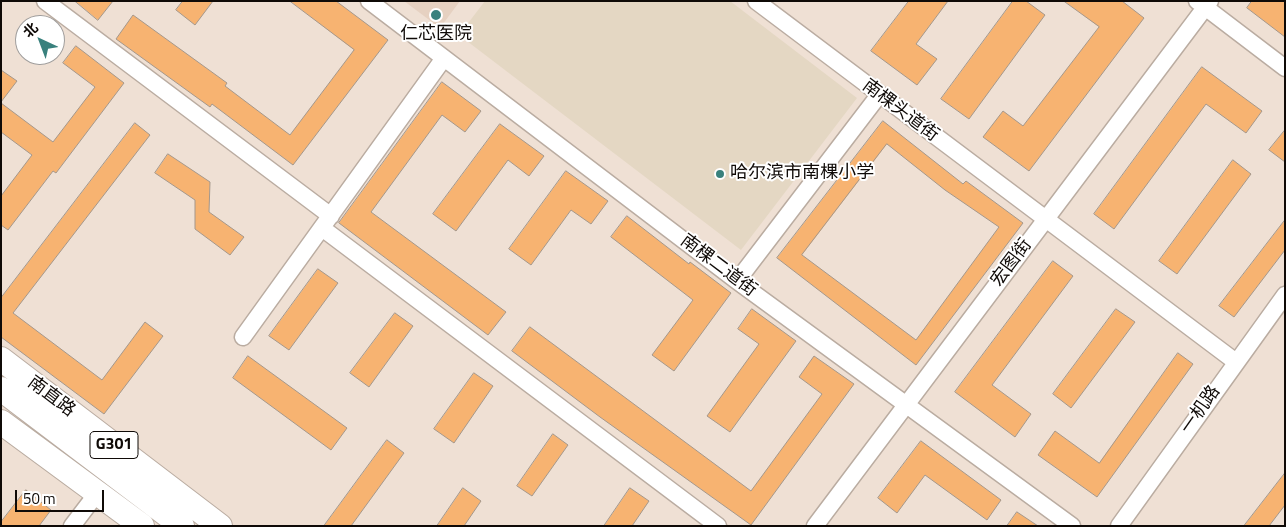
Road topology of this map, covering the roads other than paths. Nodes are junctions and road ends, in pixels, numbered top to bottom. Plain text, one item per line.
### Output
1 (45, 1) edge
2 (369, 1) edge
3 (756, 1) edge
4 (1204, 3) edge
5 (444, 58) junction
6 (1285, 68) edge
7 (879, 94) junction
8 (1046, 219) junction
9 (326, 222) junction
10 (737, 281) junction
11 (1285, 295) edge
12 (243, 337) dead end
13 (1, 359) edge
14 (1236, 362) junction
15 (1, 389) edge
16 (905, 405) junction
17 (1, 408) edge
18 (1, 422) edge
19 (98, 492) junction
20 (72, 526) edge
21 (142, 526) edge
22 (157, 526) edge
23 (182, 526) edge
24 (220, 526) edge
25 (718, 526) edge
26 (815, 526) edge
27 (1072, 526) edge
28 (1119, 526) edge

1 - 9 street
2 - 5 street, 南棵二道街
3 - 7 street, 南棵头道街
4 - 6 street
4 - 8 street, 宏图街
5 - 9 street
5 - 10 street, 南棵二道街
7 - 8 street, 南棵头道街
7 - 10 street
8 - 14 street, 南棵头道街
8 - 16 street, 宏图街
9 - 12 street
9 - 25 street
10 - 16 street, 南棵二道街
11 - 14 street, 一机路
13 - 24 highway, 南直路 / G301
14 - 28 street, 一机路
15 - 23 highway
16 - 26 street, 宏图街
16 - 27 street, 南棵二道街
17 - 22 highway
18 - 19 highway, G301
19 - 20 street
19 - 21 highway, G301

